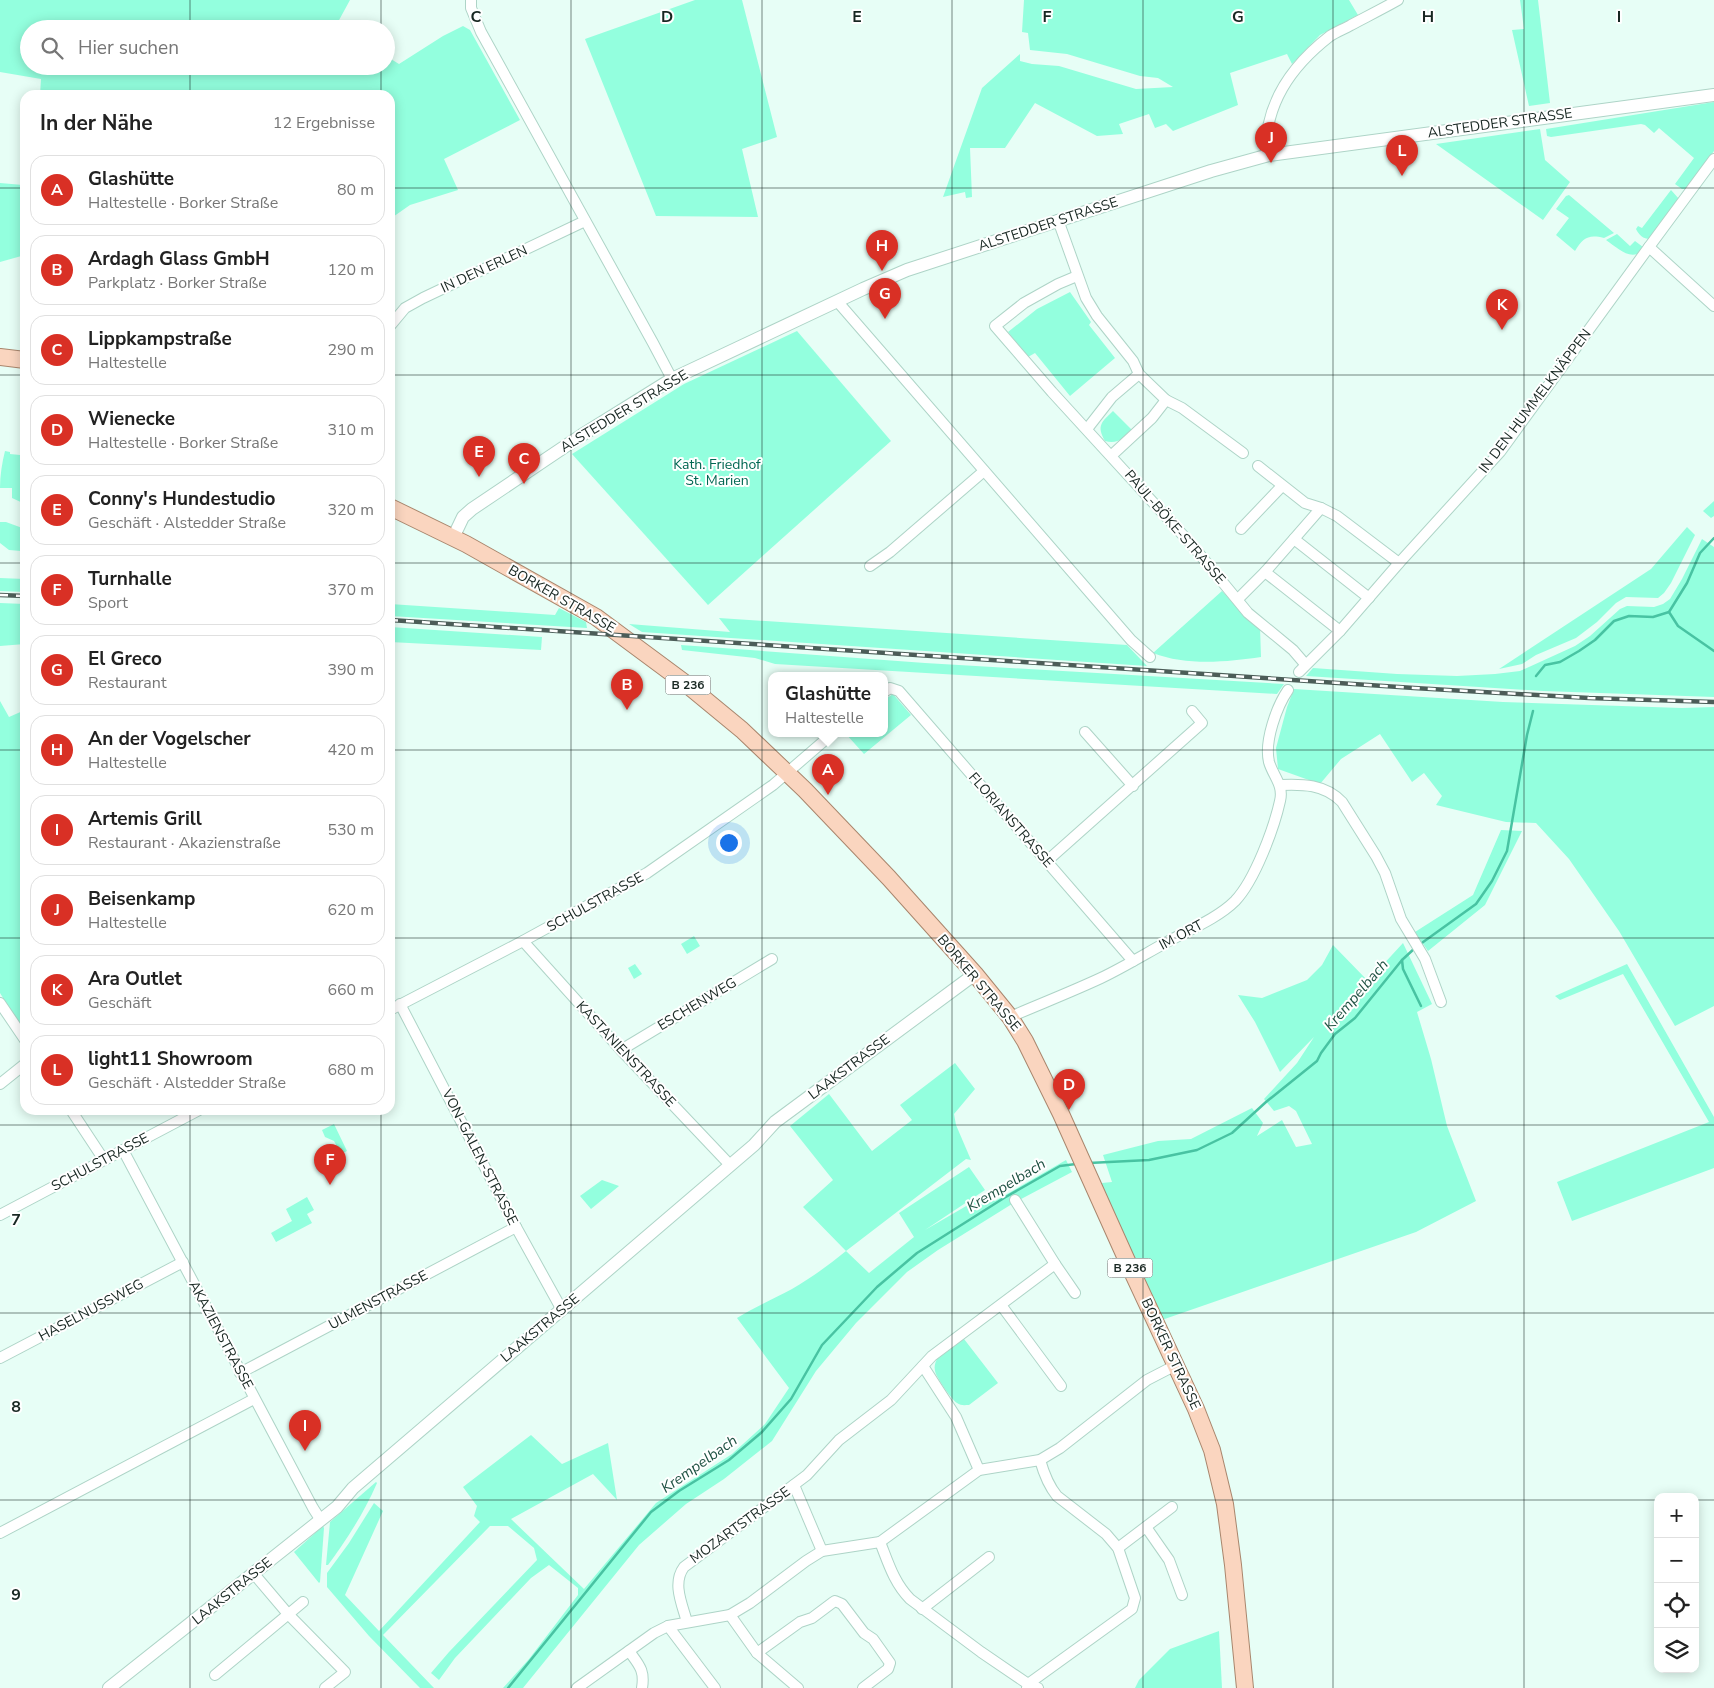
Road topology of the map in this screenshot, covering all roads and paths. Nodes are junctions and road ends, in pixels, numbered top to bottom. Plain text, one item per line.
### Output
1 (471, 0) edge
2 (1398, 0) edge
3 (1714, 95) edge
4 (1266, 156) junction
5 (1714, 160) edge
6 (1058, 220) junction
7 (585, 221) junction
8 (1649, 247) junction
9 (1077, 276) junction
10 (837, 301) junction
11 (1714, 306) edge
12 (395, 320) edge
13 (0, 357) edge
14 (20, 359) edge
15 (1139, 374) junction
16 (672, 379) junction
17 (1166, 400) junction
18 (1087, 429) junction
19 (1243, 453) dead end
20 (1112, 455) junction
21 (1258, 466) dead end
22 (984, 471) junction
23 (1282, 486) junction
24 (1321, 508) junction
25 (395, 509) edge
26 (1241, 529) dead end
27 (453, 538) junction
28 (1294, 539) junction
29 (1399, 563) junction
30 (870, 566) dead end
31 (1265, 572) junction
32 (1369, 598) junction
33 (1238, 599) junction
34 (1340, 631) junction
35 (1150, 657) dead end
36 (1302, 668) joint
37 (888, 689) edge
38 (1288, 690) dead end
39 (1192, 711) dead end
40 (1085, 732) dead end
41 (828, 737) edge
42 (787, 772) junction
43 (1133, 786) junction
44 (1280, 786) junction
45 (1047, 861) junction
46 (523, 941) junction
47 (772, 959) dead end
48 (1133, 961) junction
49 (975, 974) junction
50 (1441, 1002) dead end
51 (0, 1003) edge
52 (400, 1004) junction
53 (395, 1007) edge
54 (1010, 1017) junction
55 (20, 1033) edge
56 (621, 1050) junction
57 (20, 1068) edge
58 (0, 1084) edge
59 (74, 1115) edge
60 (190, 1115) edge
61 (123, 1150) junction
62 (104, 1160) junction
63 (730, 1165) junction
64 (1015, 1200) dead end
65 (0, 1215) edge
66 (516, 1227) junction
67 (183, 1262) junction
68 (1055, 1264) junction
69 (1075, 1292) dead end
70 (1001, 1305) junction
71 (562, 1310) junction
72 (0, 1358) edge
73 (1176, 1365) junction
74 (922, 1366) junction
75 (240, 1373) junction
76 (1061, 1386) dead end
77 (254, 1399) junction
78 (1040, 1460) junction
79 (979, 1470) junction
80 (794, 1485) junction
81 (1172, 1507) dead end
82 (320, 1519) junction
83 (1146, 1527) junction
84 (0, 1533) edge
85 (880, 1542) junction
86 (1118, 1548) junction
87 (822, 1551) junction
88 (989, 1557) dead end
89 (254, 1574) junction
90 (1182, 1595) dead end
91 (303, 1602) dead end
92 (922, 1609) junction
93 (288, 1614) junction
94 (730, 1615) junction
95 (686, 1622) junction
96 (668, 1626) junction
97 (629, 1651) junction
98 (757, 1652) junction
99 (215, 1675) dead end
100 (1027, 1686) edge
101 (109, 1688) edge
102 (325, 1688) edge
103 (577, 1688) edge
104 (642, 1688) edge
105 (715, 1688) edge
106 (798, 1688) edge
107 (863, 1688) edge
108 (1038, 1688) edge
109 (1245, 1688) edge

1 - 7 street
2 - 4 street
3 - 4 street, ALSTEDDER STRASSE
4 - 6 street, ALSTEDDER STRASSE
5 - 8 street, IN DEN HUMMELKNÄPPEN
6 - 9 street
6 - 10 street, ALSTEDDER STRASSE
7 - 12 street, IN DEN ERLEN
7 - 16 street
8 - 11 street
8 - 29 street, IN DEN HUMMELKNÄPPEN
9 - 15 street
9 - 18 street, PAUL-BÖKE-STRASSE
10 - 16 street, ALSTEDDER STRASSE
10 - 22 street
13 - 14 main road
15 - 17 street
15 - 18 street
16 - 27 street, ALSTEDDER STRASSE
17 - 19 street
17 - 20 street
18 - 20 street, PAUL-BÖKE-STRASSE
20 - 33 street, PAUL-BÖKE-STRASSE
21 - 23 street
22 - 30 street
22 - 35 street
23 - 24 street
23 - 26 street
24 - 28 street
24 - 29 street
25 - 27 main road, BORKER STRASSE / B 236
27 - 42 main road, BORKER STRASSE / B 236
28 - 31 street
28 - 32 street
29 - 32 street, IN DEN HUMMELKNÄPPEN
31 - 33 street
31 - 34 street
32 - 34 street, IN DEN HUMMELKNÄPPEN
33 - 36 street, PAUL-BÖKE-STRASSE
34 - 36 street, IN DEN HUMMELKNÄPPEN
37 - 45 street, FLORIANSTRASSE
38 - 44 street
39 - 43 street
40 - 43 street
41 - 42 street
42 - 46 street, SCHULSTRASSE
42 - 49 main road, BORKER STRASSE / B 236
43 - 45 street
44 - 48 street, IM ORT
44 - 50 street
45 - 48 street, FLORIANSTRASSE
46 - 52 street, SCHULSTRASSE
46 - 56 street, KASTANIENSTRASSE
47 - 56 street, ESCHENWEG
48 - 54 street, IM ORT
49 - 54 main road, BORKER STRASSE / B 236
49 - 63 street, LAAKSTRASSE
51 - 55 street
52 - 53 street, SCHULSTRASSE
52 - 66 street, VON-GALEN-STRASSE
54 - 73 main road, BORKER STRASSE / B 236
56 - 63 street, KASTANIENSTRASSE
57 - 58 street
59 - 62 street
60 - 61 street, SCHULSTRASSE
61 - 62 street, SCHULSTRASSE
61 - 67 street, AKAZIENSTRASSE
62 - 65 street, SCHULSTRASSE
63 - 71 street, LAAKSTRASSE
64 - 68 street
66 - 71 street, VON-GALEN-STRASSE
66 - 75 street, ULMENSTRASSE
67 - 72 street, HASELNUSSWEG
67 - 75 street, AKAZIENSTRASSE
68 - 69 street
68 - 70 street, MOZARTSTRASSE
70 - 74 street, MOZARTSTRASSE
70 - 76 street
71 - 82 street, LAAKSTRASSE
73 - 78 street
73 - 109 main road, BORKER STRASSE / B 236
74 - 79 street
74 - 80 street, MOZARTSTRASSE
75 - 77 street, AKAZIENSTRASSE
77 - 82 street, AKAZIENSTRASSE
77 - 84 street
78 - 79 street
78 - 86 street
79 - 85 street
80 - 87 street, MOZARTSTRASSE
80 - 95 street, MOZARTSTRASSE
81 - 83 street
82 - 89 street, LAAKSTRASSE
83 - 86 street
83 - 90 street
85 - 87 street
85 - 92 street
86 - 100 street
87 - 94 street
88 - 92 street
89 - 93 street
89 - 101 street, LAAKSTRASSE
91 - 93 street
92 - 100 street
93 - 99 street
93 - 102 street
94 - 95 street
94 - 98 street
95 - 96 street
96 - 97 street
96 - 105 street
97 - 103 street
97 - 104 street
98 - 106 street
98 - 107 street
100 - 108 street

